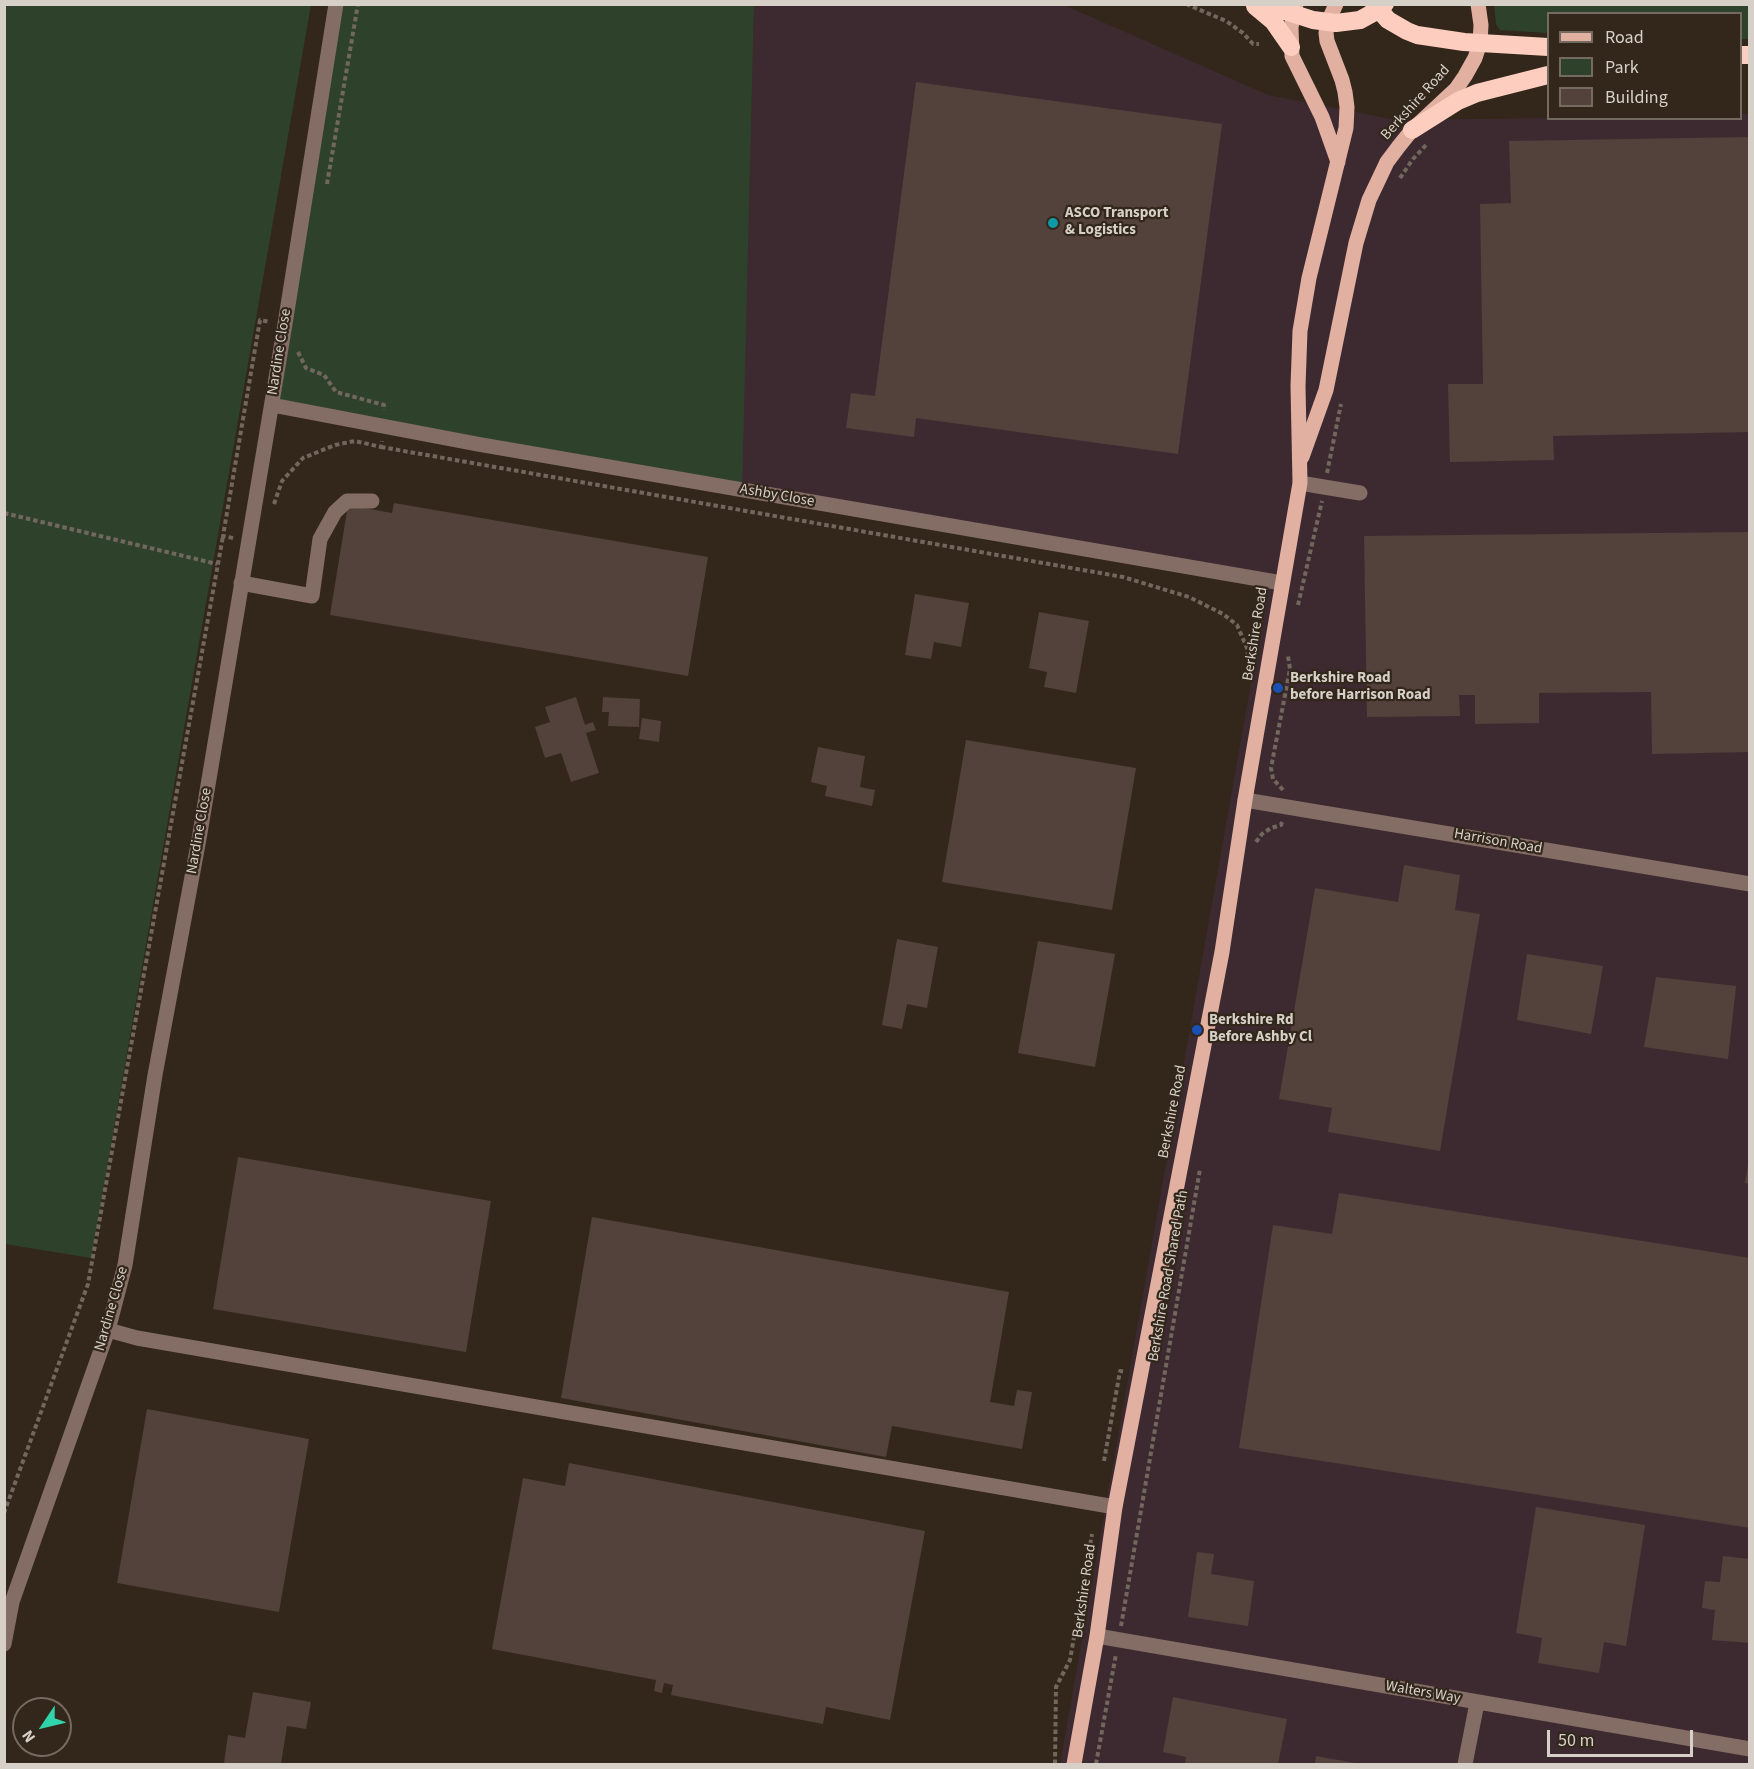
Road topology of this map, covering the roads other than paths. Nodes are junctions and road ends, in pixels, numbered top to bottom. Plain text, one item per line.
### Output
1 (336, 4) edge
2 (1253, 4) edge
3 (1263, 4) edge
4 (1336, 4) edge
5 (1478, 4) edge
6 (1379, 6) edge
7 (1294, 9) edge
8 (1328, 22) junction
9 (1480, 43) junction
10 (1547, 47) edge
11 (1291, 48) junction
12 (1547, 75) edge
13 (1412, 130) junction
14 (1338, 162) junction
15 (272, 405) junction
16 (1299, 466) junction
17 (1300, 483) junction
18 (1360, 493) dead end
19 (372, 501) dead end
20 (241, 583) junction
21 (1282, 583) junction
22 (1245, 800) junction
23 (1749, 884) edge
24 (108, 1330) junction
25 (1115, 1507) junction
26 (1097, 1636) junction
27 (4, 1644) edge
28 (1477, 1702) junction
29 (1749, 1749) edge
30 (1074, 1764) edge
31 (1465, 1764) edge

1 - 15 street, Nardine Close
2 - 11 highway
3 - 7 highway
4 - 8 main road, Berkshire Road
5 - 9 main road, Berkshire Road
6 - 8 highway
6 - 9 highway
7 - 8 highway
7 - 11 main road
8 - 14 main road, Berkshire Road
9 - 10 highway
9 - 13 main road, Berkshire Road
11 - 14 main road
12 - 13 highway
13 - 16 main road, Berkshire Road
14 - 16 main road, Berkshire Road
15 - 20 street, Nardine Close
15 - 21 street, Ashby Close
16 - 17 main road, Berkshire Road
17 - 18 street
17 - 21 main road, Berkshire Road
19 - 20 street
20 - 24 street, Nardine Close
21 - 22 main road, Berkshire Road
22 - 23 street, Harrison Road
22 - 25 main road, Berkshire Road
24 - 25 street
24 - 27 street, Nardine Close
25 - 26 main road, Berkshire Road
26 - 28 street, Walters Way
26 - 30 main road, Berkshire Road
28 - 29 street, Walters Way
28 - 31 street

